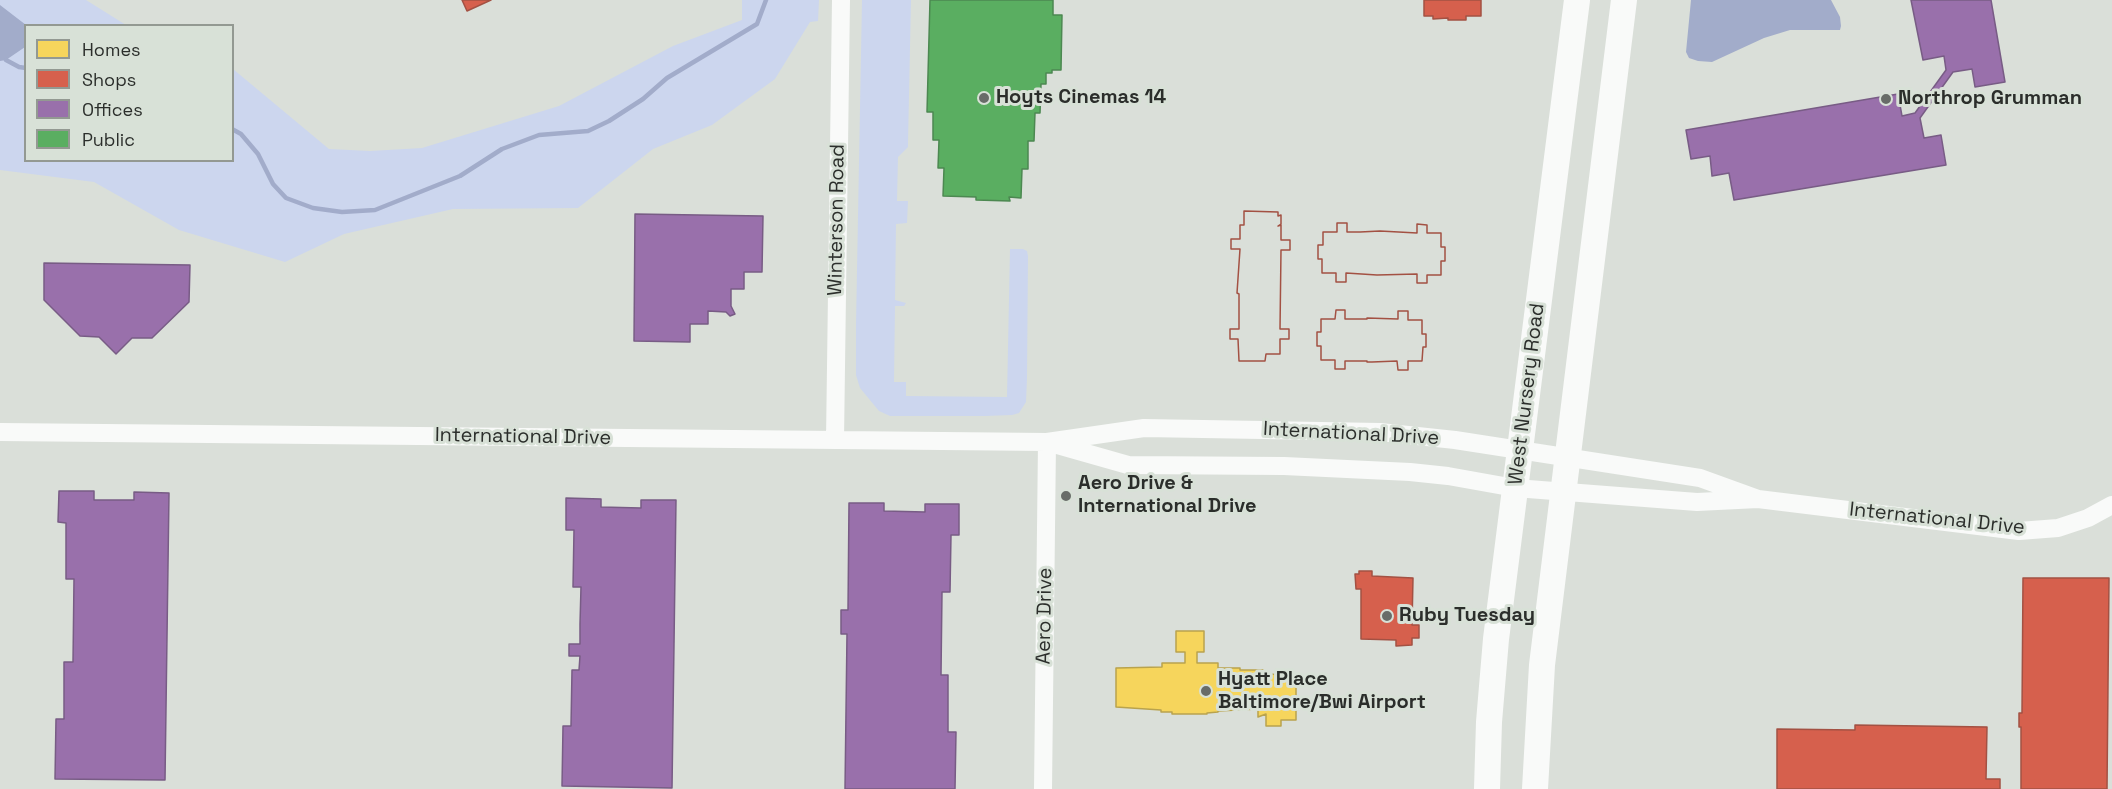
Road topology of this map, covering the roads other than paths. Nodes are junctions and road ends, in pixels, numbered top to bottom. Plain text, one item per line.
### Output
1 (841, 0) edge
2 (1577, 0) edge
3 (1624, 0) edge
4 (0, 432) edge
5 (835, 440) junction
6 (1047, 442) junction
7 (1521, 450) junction
8 (1566, 456) junction
9 (1515, 488) junction
10 (1562, 491) junction
11 (1758, 499) junction
12 (2112, 505) edge
13 (1043, 789) edge
14 (1488, 789) edge
15 (1535, 789) edge

1 - 5 street, Winterson Road
2 - 7 main road, West Nursery Road
3 - 8 main road
4 - 5 street, International Drive
5 - 6 street, International Drive
6 - 7 street, International Drive
6 - 9 street, International Drive
6 - 13 street, Aero Drive
7 - 8 street, International Drive
7 - 9 main road, West Nursery Road
8 - 10 main road
8 - 11 street, International Drive
9 - 10 street, International Drive
9 - 14 main road, West Nursery Road
10 - 11 street, International Drive
10 - 15 main road
11 - 12 street, International Drive

